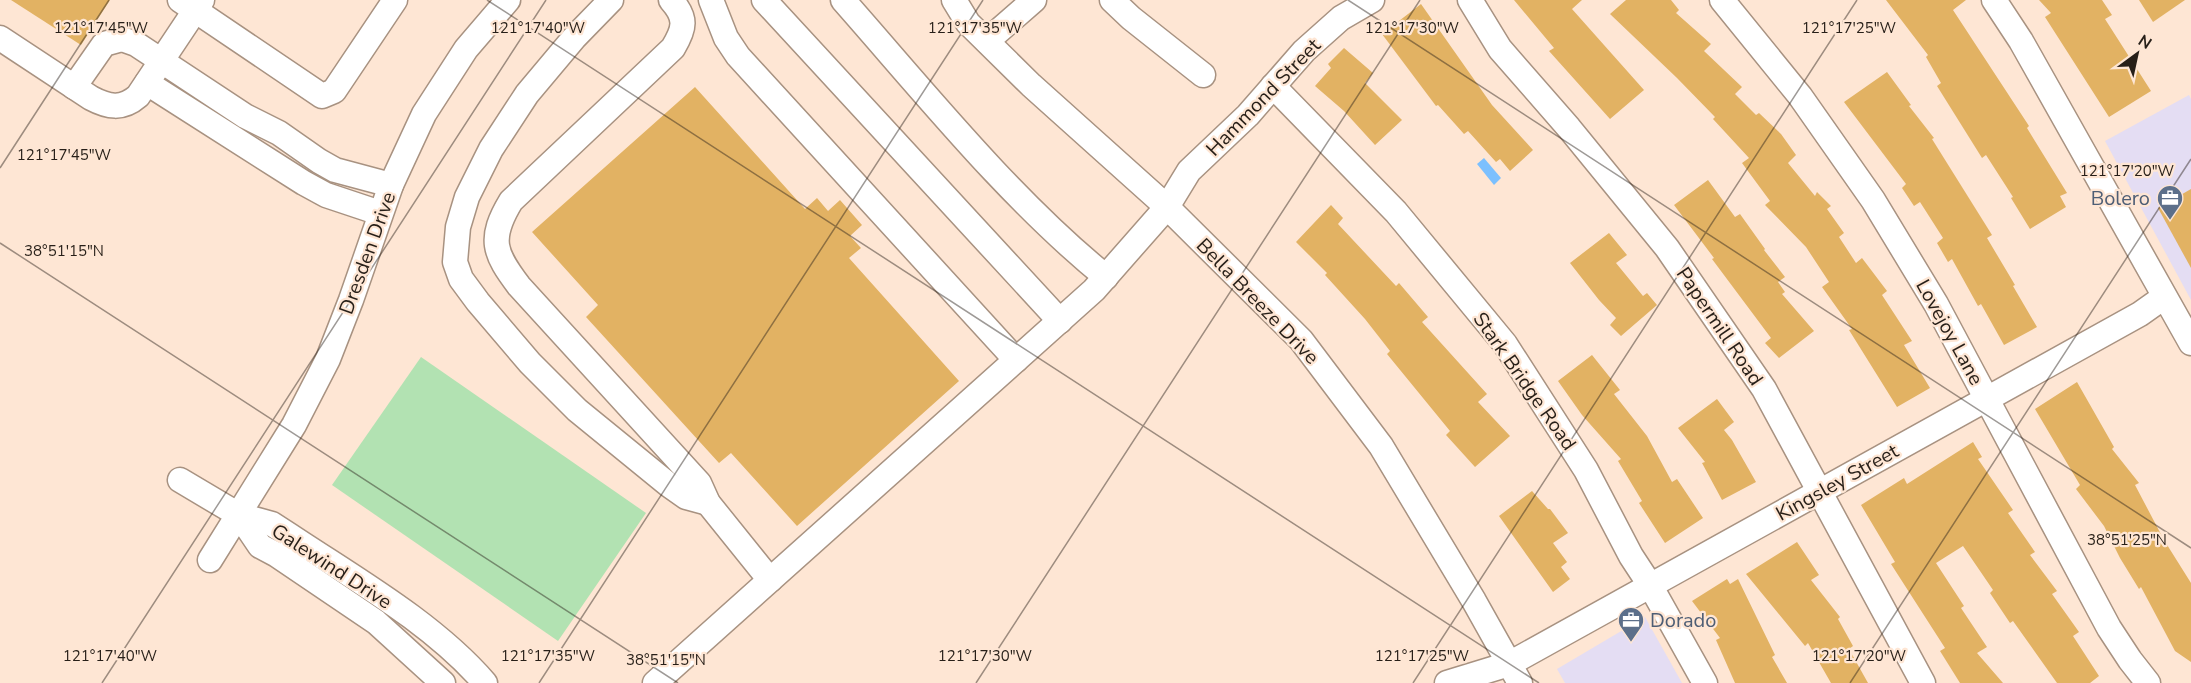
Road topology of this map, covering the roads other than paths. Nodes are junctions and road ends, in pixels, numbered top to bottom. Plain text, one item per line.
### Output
1 (395, 0) edge
2 (508, 0) edge
3 (611, 0) edge
4 (671, 0) edge
5 (711, 0) edge
6 (764, 0) edge
7 (843, 0) edge
8 (954, 0) edge
9 (1034, 0) edge
10 (1112, 0) edge
11 (1372, 0) edge
12 (1470, 0) edge
13 (1722, 0) edge
14 (1994, 0) edge
15 (192, 3) edge
16 (0, 38) edge
17 (987, 41) junction
18 (162, 61) junction
19 (1203, 75) dead end
20 (147, 83) junction
21 (1274, 86) junction
22 (74, 87) junction
23 (391, 185) junction
24 (1167, 207) junction
25 (380, 213) junction
26 (1106, 277) junction
27 (2164, 297) junction
28 (1060, 321) junction
29 (2191, 342) edge
30 (1016, 360) junction
31 (1987, 399) junction
32 (180, 480) dead end
33 (1819, 492) junction
34 (708, 503) junction
35 (239, 515) junction
36 (210, 560) dead end
37 (770, 580) junction
38 (1650, 585) junction
39 (1514, 673) edge
40 (443, 683) edge
41 (485, 683) edge
42 (655, 683) edge
43 (1447, 683) edge
44 (1491, 683) edge
45 (1705, 683) edge
46 (1923, 683) edge
47 (2148, 683) edge

1 - 15 street
2 - 23 street, Dresden Drive
3 - 34 street
4 - 34 street
5 - 30 street
6 - 28 street
7 - 26 street
8 - 17 street, Bella Breeze Drive
9 - 17 street
10 - 19 street
11 - 21 street, Hammond Street
12 - 33 street, Papermill Road
13 - 31 street, Lovejoy Lane
14 - 27 street
15 - 18 street
16 - 22 street
17 - 24 street, Bella Breeze Drive
18 - 20 street
18 - 22 street
18 - 23 street
20 - 22 street
20 - 25 street
21 - 24 street, Hammond Street
21 - 38 street, Stark Bridge Road
23 - 25 street, Dresden Drive
24 - 26 street, Hammond Street
24 - 39 street, Bella Breeze Drive
25 - 35 street, Dresden Drive
26 - 28 street, Hammond Street
27 - 29 street
27 - 31 street, Kingsley Street
28 - 30 street, Hammond Street
30 - 37 street, Hammond Street
31 - 33 street, Kingsley Street
31 - 47 street, Lovejoy Lane
32 - 35 street
33 - 38 street, Kingsley Street
33 - 46 street, Papermill Road
34 - 37 street
35 - 36 street, Dresden Drive
35 - 40 street, Galewind Drive
35 - 41 street, Galewind Drive
37 - 42 street, Hammond Street
38 - 39 street, Kingsley Street
38 - 45 street, Stark Bridge Road
39 - 43 street
39 - 44 street

